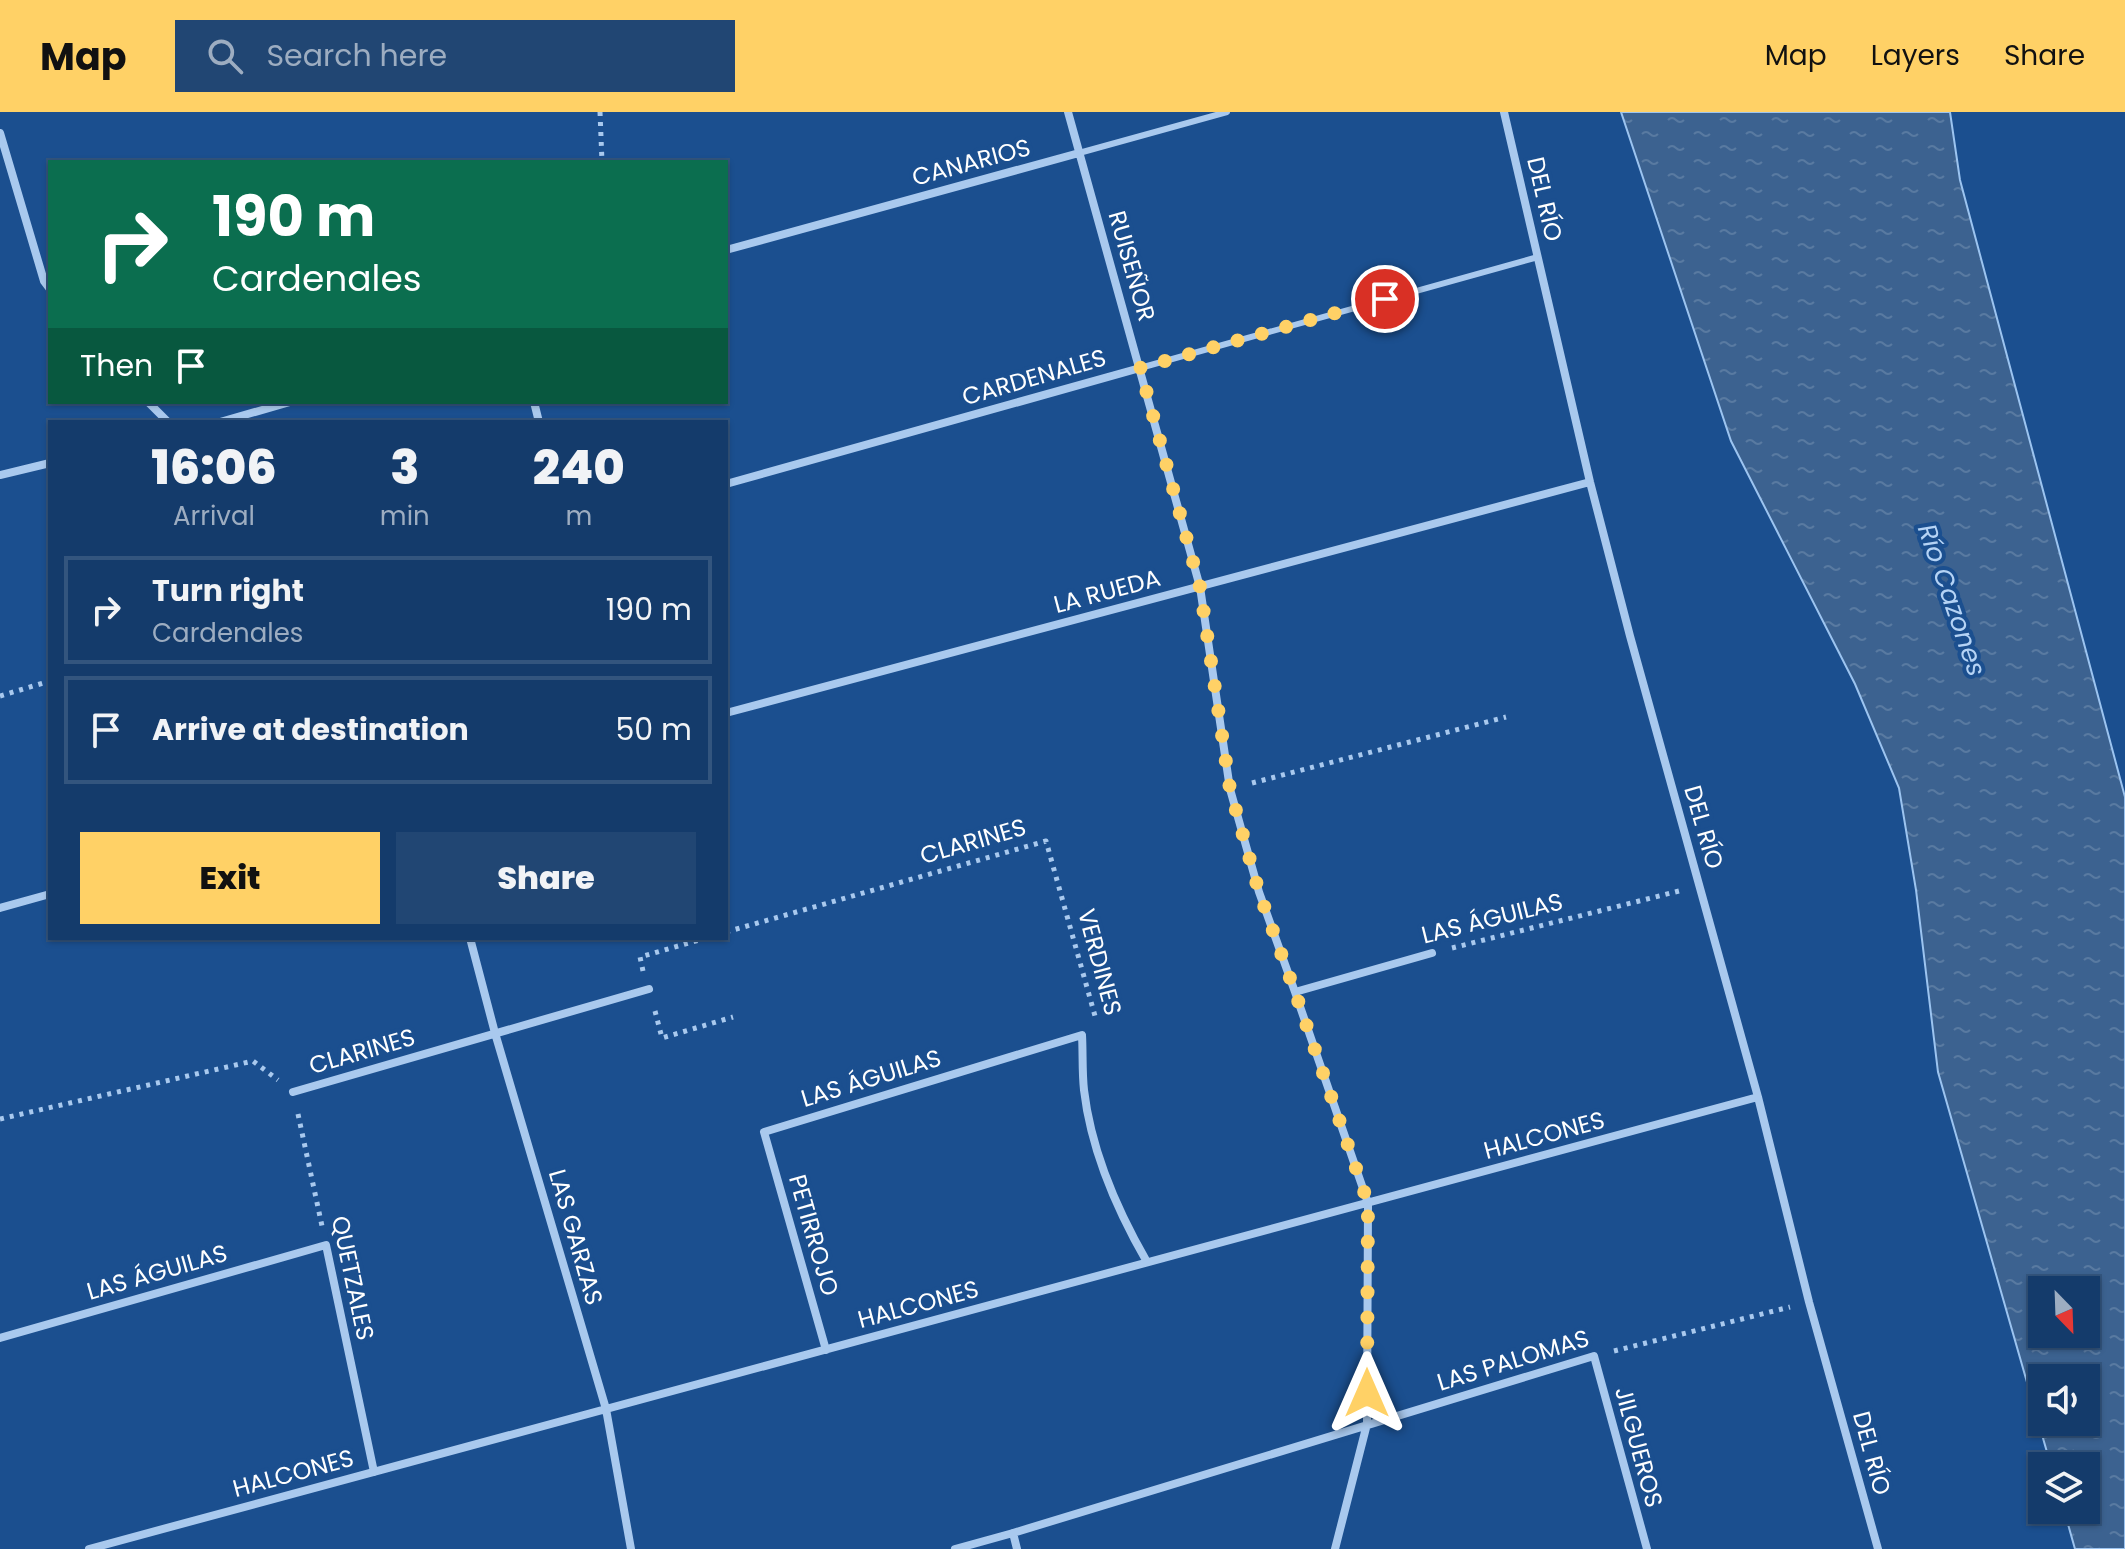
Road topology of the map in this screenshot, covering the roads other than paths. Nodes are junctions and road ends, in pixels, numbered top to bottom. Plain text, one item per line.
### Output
1 (1068, 112) edge
2 (1227, 112) edge
3 (1504, 112) edge
4 (0, 133) edge
5 (1079, 153) junction
6 (728, 249) edge
7 (1538, 257) junction
8 (48, 283) edge
9 (1140, 368) junction
10 (150, 404) edge
11 (283, 404) edge
12 (166, 420) edge
13 (227, 420) edge
14 (48, 463) edge
15 (0, 475) edge
16 (1590, 482) junction
17 (728, 483) edge
18 (1200, 587) junction
19 (728, 712) edge
20 (48, 895) edge
21 (0, 908) edge
22 (471, 940) edge
23 (1432, 953) road end
24 (649, 989) dead end
25 (1295, 992) junction
26 (495, 1033) junction
27 (1082, 1035) joint
28 (293, 1092) road end
29 (1758, 1097) junction
30 (764, 1132) joint
31 (1368, 1203) junction
32 (326, 1245) joint
33 (1147, 1262) junction
34 (0, 1338) edge
35 (826, 1350) junction
36 (1594, 1356) joint
37 (606, 1409) junction
38 (1367, 1424) junction
39 (374, 1472) junction
40 (1013, 1533) junction
41 (89, 1549) edge
42 (631, 1549) edge
43 (955, 1549) edge
44 (1017, 1549) edge
45 (1335, 1549) edge
46 (1647, 1549) edge
47 (1878, 1549) edge

1 - 5 street, RUISEÑOR
2 - 5 lane, CANARIOS
3 - 7 street, DEL RÍO
4 - 8 street
5 - 6 street, CANARIOS
5 - 9 street, RUISEÑOR
7 - 9 lane, CARDENALES
7 - 16 street, DEL RÍO
9 - 17 street, CARDENALES
9 - 18 street, RUISEÑOR
10 - 12 street
11 - 13 street
14 - 15 street
16 - 18 street, LA RUEDA
16 - 29 street, DEL RÍO
18 - 19 street, LA RUEDA
18 - 25 street, RUISEÑOR
20 - 21 street
22 - 26 street, LAS GARZAS
23 - 25 street, LAS ÁGUILAS
24 - 26 street, CLARINES
25 - 31 street, RUISEÑOR
26 - 28 street, CLARINES
26 - 37 street, LAS GARZAS
27 - 30 street, LAS ÁGUILAS
27 - 33 street, VERDINES
29 - 31 street, HALCONES
29 - 47 street, DEL RÍO
30 - 35 street, PETIRROJO
31 - 33 street, HALCONES
31 - 38 street, RUISEÑOR
32 - 34 street, LAS ÁGUILAS
32 - 39 street, QUETZALES
33 - 35 street, HALCONES
35 - 37 street, HALCONES
36 - 38 street, LAS PALOMAS
36 - 46 street, JILGUEROS
37 - 39 street, HALCONES
37 - 42 street, LAS GARZAS
38 - 40 street, LAS PALOMAS
38 - 45 street, RUISEÑOR
39 - 41 street, HALCONES
40 - 43 street, LAS PALOMAS
40 - 44 street

